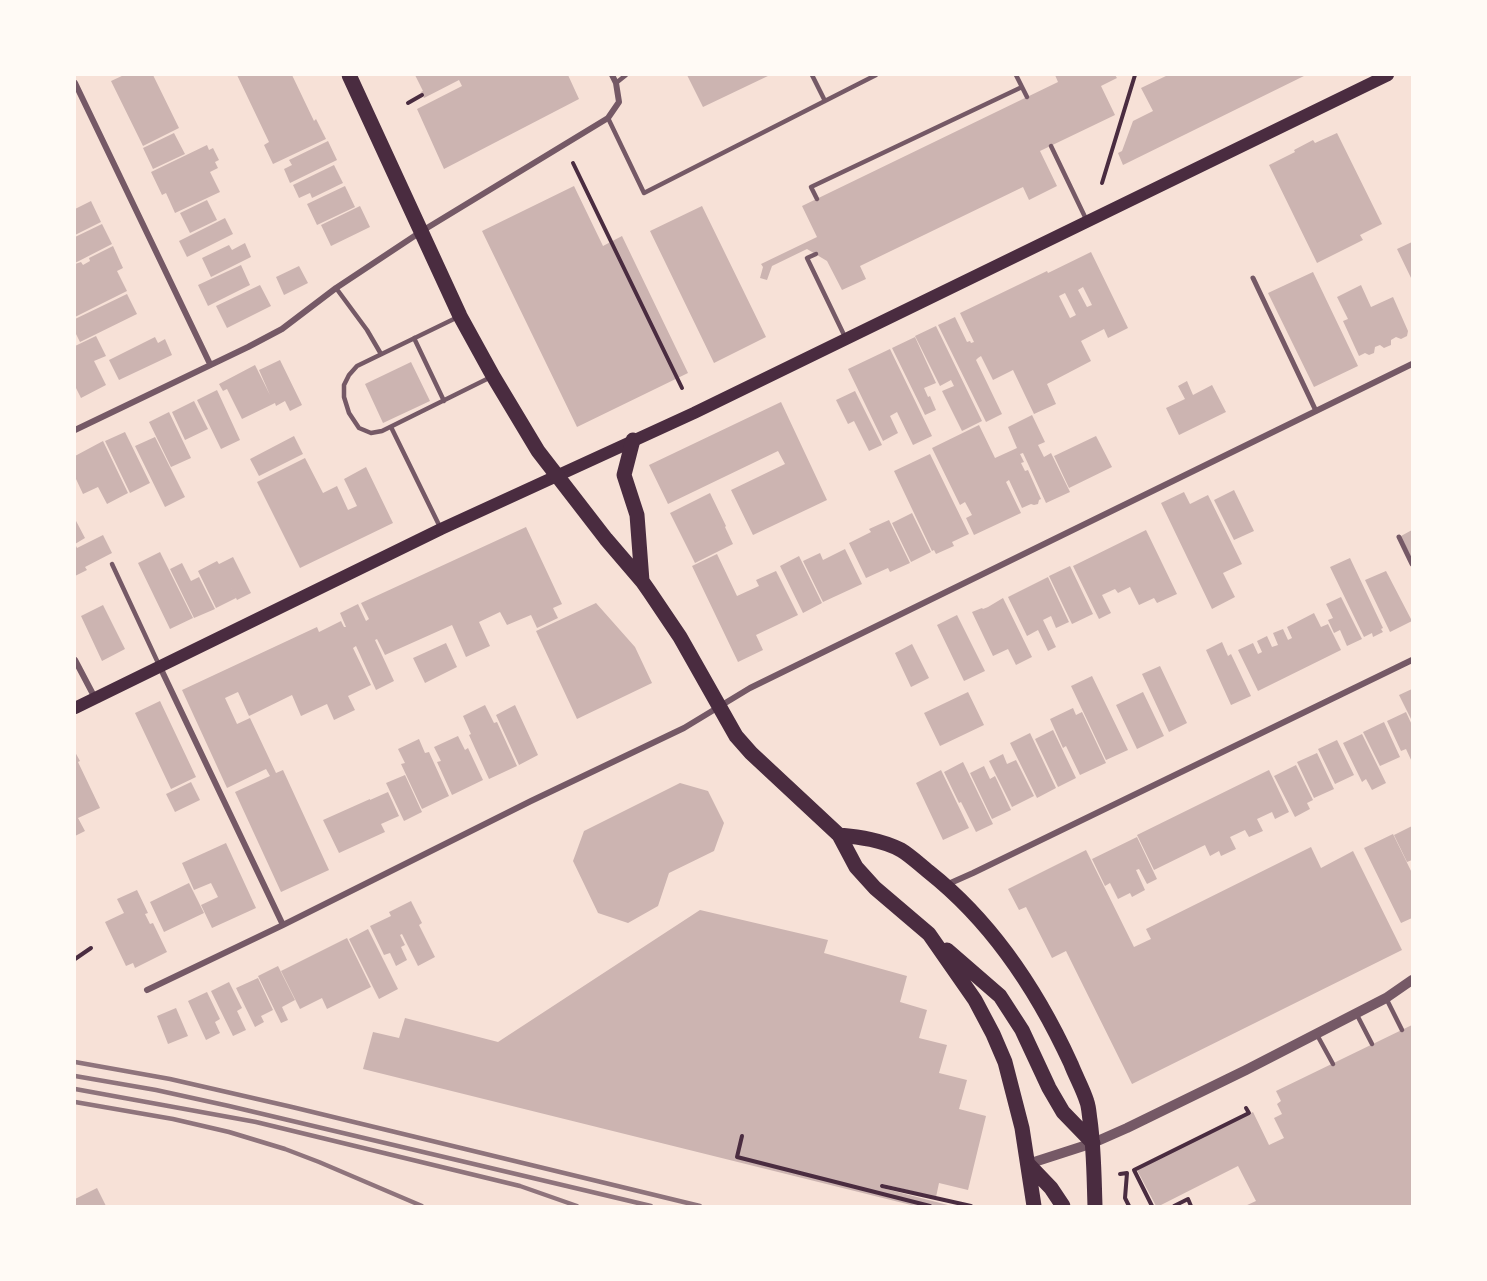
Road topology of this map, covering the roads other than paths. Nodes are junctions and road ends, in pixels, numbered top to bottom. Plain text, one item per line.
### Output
1 (349, 75) edge
2 (612, 75) edge
3 (626, 75) edge
4 (813, 75) edge
5 (876, 75) edge
6 (1016, 75) edge
7 (1388, 75) edge
8 (1374, 78) edge
9 (75, 83) edge
10 (616, 83) junction
11 (1022, 87) junction
12 (1027, 97) dead end
13 (825, 101) junction
14 (608, 118) junction
15 (1051, 146) dead end
16 (818, 199) dead end
17 (1087, 222) junction
18 (422, 231) junction
19 (816, 254) dead end
20 (1253, 278) dead end
21 (336, 288) junction
22 (460, 316) junction
23 (414, 338) junction
24 (846, 339) junction
25 (381, 354) junction
26 (210, 364) junction
27 (1412, 364) edge
28 (493, 376) junction
29 (444, 401) junction
30 (1316, 411) junction
31 (391, 427) junction
32 (75, 430) edge
33 (633, 440) junction
34 (556, 475) junction
35 (441, 529) junction
36 (1399, 537) dead end
37 (112, 564) dead end
38 (1412, 564) edge
39 (642, 581) junction
40 (75, 660) edge
41 (1412, 660) edge
42 (160, 668) junction
43 (96, 698) junction
44 (720, 707) junction
45 (75, 708) edge
46 (839, 835) junction
47 (945, 885) junction
48 (283, 925) junction
49 (929, 934) junction
50 (1412, 980) edge
51 (147, 990) dead end
52 (1386, 998) junction
53 (1356, 1012) junction
54 (1402, 1030) dead end
55 (1316, 1033) junction
56 (1372, 1044) dead end
57 (1333, 1064) dead end
58 (1093, 1143) junction
59 (1028, 1164) junction
60 (1034, 1206) edge
61 (1062, 1206) edge
62 (1095, 1206) edge

1 - 18 main road
2 - 10 street
3 - 10 lane
4 - 13 lane
5 - 13 lane
6 - 11 lane
7 - 8 main road
8 - 17 main road
9 - 26 street
10 - 14 street
11 - 12 lane
11 - 16 lane
13 - 14 lane
14 - 18 street
15 - 17 lane
17 - 24 main road
18 - 21 street
18 - 22 main road
19 - 24 lane
20 - 30 street
21 - 25 lane
21 - 26 street
22 - 23 lane
22 - 28 main road
23 - 25 lane
23 - 29 lane
24 - 33 main road
25 - 31 lane
26 - 32 street
27 - 30 street
28 - 29 lane
28 - 34 main road
29 - 31 lane
30 - 44 street
31 - 35 lane
33 - 34 main road
33 - 39 main road
34 - 35 main road
34 - 39 main road
35 - 42 main road
36 - 38 street
37 - 42 lane
39 - 44 main road
40 - 43 street
41 - 47 street
42 - 43 main road
42 - 48 street
43 - 45 main road
44 - 46 main road
44 - 48 street
46 - 47 main road
46 - 49 main road
47 - 58 main road
48 - 51 street
49 - 58 main road
49 - 59 main road
50 - 52 street
52 - 53 street
52 - 54 lane
53 - 55 street
53 - 56 lane
55 - 57 lane
55 - 58 street
58 - 59 street
58 - 62 main road
59 - 60 main road
59 - 61 main road

